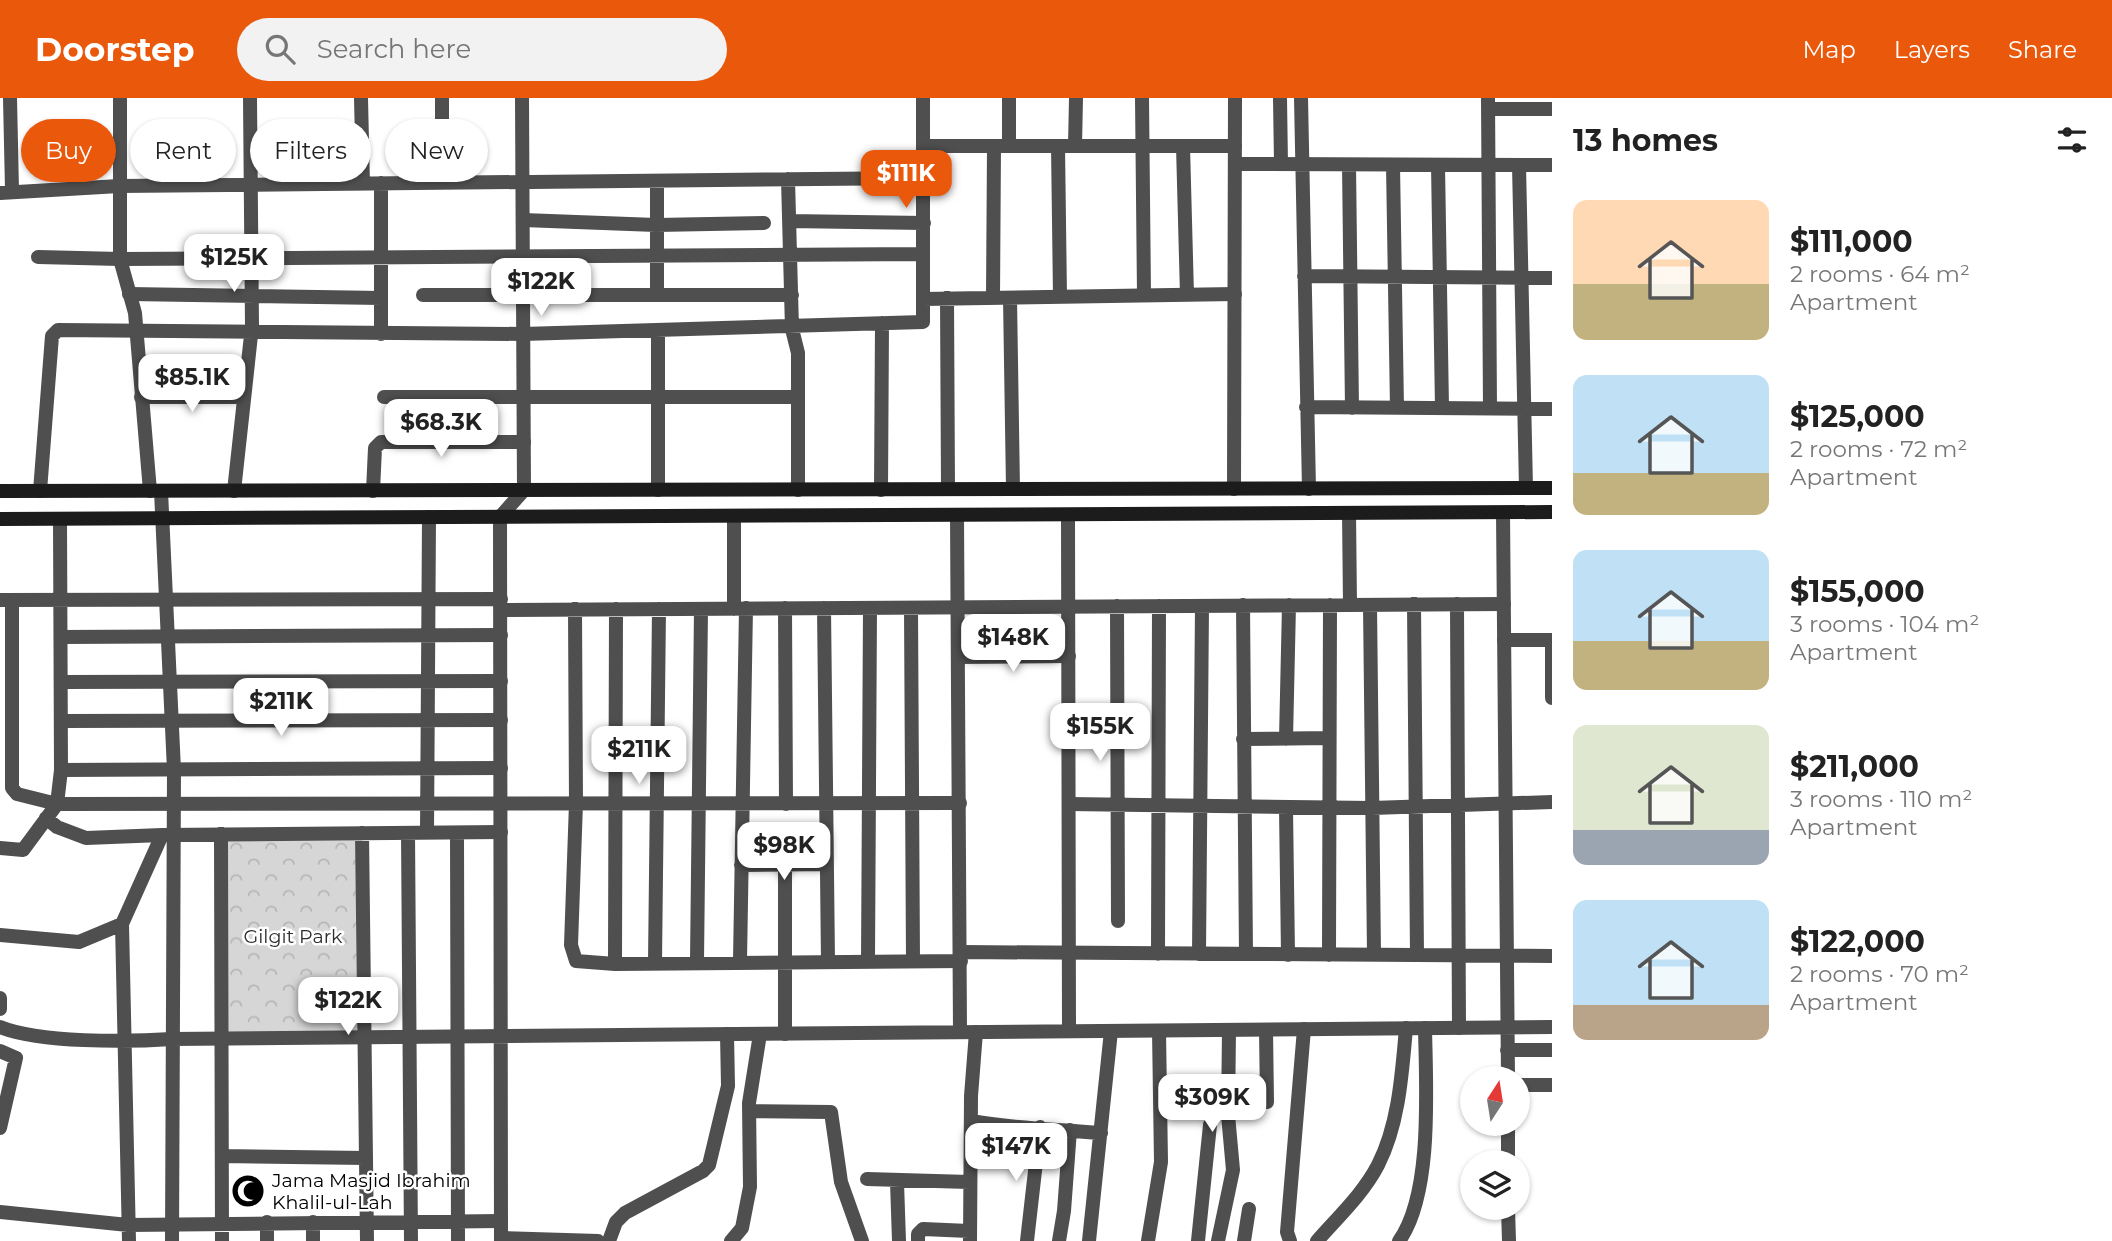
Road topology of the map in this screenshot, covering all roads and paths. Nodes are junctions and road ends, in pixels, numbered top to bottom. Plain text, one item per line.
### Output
1 (10, 98) edge
2 (120, 98) edge
3 (250, 98) edge
4 (361, 98) edge
5 (442, 98) edge
6 (522, 98) edge
7 (923, 98) edge
8 (1009, 98) edge
9 (1076, 98) edge
10 (1142, 98) edge
11 (1235, 98) edge
12 (1280, 98) edge
13 (1301, 98) edge
14 (1488, 103) edge
15 (1552, 109) edge
16 (923, 146) junction
17 (1001, 146) junction
18 (1058, 146) junction
19 (1075, 146) junction
20 (1143, 146) junction
21 (1182, 146) junction
22 (1235, 146) junction
23 (1236, 164) junction
24 (1281, 164) junction
25 (1302, 164) junction
26 (1349, 164) junction
27 (1392, 165) junction
28 (1438, 165) junction
29 (1488, 165) junction
30 (1519, 165) junction
31 (1552, 165) edge
32 (923, 178) junction
33 (788, 179) junction
34 (657, 181) junction
35 (523, 182) junction
36 (380, 183) junction
37 (442, 183) junction
38 (363, 184) junction
39 (251, 185) junction
40 (119, 186) junction
41 (6, 192) edge
42 (523, 220) junction
43 (789, 221) junction
44 (764, 223) dead end
45 (923, 223) junction
46 (656, 225) junction
47 (791, 254) junction
48 (923, 254) junction
49 (523, 256) junction
50 (656, 256) junction
51 (38, 257) dead end
52 (382, 257) junction
53 (251, 258) junction
54 (120, 259) junction
55 (1304, 276) junction
56 (1350, 277) junction
57 (1489, 277) junction
58 (1521, 277) junction
59 (1395, 278) junction
60 (1441, 278) junction
61 (1552, 278) edge
62 (129, 294) junction
63 (1235, 294) junction
64 (423, 295) dead end
65 (523, 295) junction
66 (657, 295) junction
67 (792, 295) junction
68 (1144, 295) junction
69 (1187, 295) junction
70 (1060, 296) junction
71 (251, 298) junction
72 (947, 298) junction
73 (993, 298) junction
74 (1010, 298) junction
75 (381, 299) junction
76 (923, 299) junction
77 (882, 323) junction
78 (792, 328) junction
79 (658, 331) junction
80 (136, 332) junction
81 (251, 334) junction
82 (381, 334) junction
83 (523, 334) junction
84 (141, 397) junction
85 (244, 397) junction
86 (384, 397) dead end
87 (524, 397) junction
88 (658, 397) junction
89 (798, 397) junction
90 (1306, 407) junction
91 (1352, 408) junction
92 (1398, 408) junction
93 (1442, 408) junction
94 (1490, 408) junction
95 (1524, 408) junction
96 (1552, 409) edge
97 (524, 442) junction
98 (1527, 488) junction
99 (1552, 488) edge
100 (947, 489) junction
101 (1013, 489) junction
102 (1234, 489) junction
103 (1309, 489) junction
104 (524, 490) junction
105 (658, 490) junction
106 (798, 490) junction
107 (881, 490) junction
108 (0, 491) edge
109 (40, 491) junction
110 (156, 491) junction
111 (234, 491) junction
112 (373, 491) junction
113 (1552, 512) edge
114 (1349, 513) junction
115 (1503, 513) junction
116 (957, 515) junction
117 (1068, 515) junction
118 (734, 516) junction
119 (429, 517) junction
120 (500, 517) junction
121 (0, 519) edge
122 (60, 519) junction
123 (163, 519) junction
124 (6, 600) edge
125 (61, 600) junction
126 (169, 600) junction
127 (428, 600) junction
128 (1414, 604) junction
129 (1457, 604) junction
130 (1504, 604) junction
131 (500, 605) junction
132 (1289, 605) junction
133 (1330, 605) junction
134 (1350, 605) junction
135 (1370, 605) junction
136 (1117, 606) junction
137 (1159, 606) junction
138 (1202, 606) junction
139 (1243, 606) junction
140 (958, 607) junction
141 (1068, 607) junction
142 (740, 608) junction
143 (785, 608) junction
144 (824, 608) junction
145 (870, 608) junction
146 (911, 608) junction
147 (616, 609) junction
148 (659, 609) junction
149 (701, 609) junction
150 (575, 610) junction
151 (428, 635) junction
152 (501, 635) junction
153 (170, 636) junction
154 (61, 637) junction
155 (1504, 640) junction
156 (1552, 640) edge
157 (1069, 656) junction
158 (958, 657) junction
159 (501, 681) junction
160 (61, 682) junction
161 (428, 682) junction
162 (172, 683) junction
163 (1552, 698) edge
164 (428, 720) junction
165 (501, 720) junction
166 (61, 721) junction
167 (173, 721) junction
168 (1329, 738) junction
169 (1243, 739) junction
170 (1286, 739) junction
171 (428, 766) junction
172 (501, 768) junction
173 (61, 770) junction
174 (174, 770) junction
175 (0, 788) edge
176 (17, 794) junction
177 (174, 802) junction
178 (427, 802) junction
179 (614, 802) junction
180 (869, 802) junction
181 (914, 802) junction
182 (1505, 802) junction
183 (1552, 802) edge
184 (501, 803) junction
185 (576, 803) junction
186 (657, 803) junction
187 (740, 803) junction
188 (827, 803) junction
189 (960, 803) junction
190 (57, 804) junction
191 (701, 804) junction
192 (786, 804) junction
193 (1069, 804) junction
194 (1117, 805) junction
195 (1160, 805) junction
196 (1200, 805) junction
197 (1458, 805) junction
198 (1243, 806) junction
199 (1415, 807) junction
200 (1286, 808) junction
201 (1330, 808) junction
202 (1372, 808) junction
203 (46, 818) junction
204 (501, 832) junction
205 (408, 833) junction
206 (427, 833) junction
207 (457, 833) junction
208 (168, 834) junction
209 (221, 834) junction
210 (362, 834) junction
211 (0, 848) edge
212 (827, 864) junction
213 (741, 865) junction
214 (785, 865) junction
215 (1118, 921) dead end
216 (122, 924) junction
217 (0, 935) edge
218 (1070, 953) junction
219 (1158, 954) junction
220 (1199, 954) junction
221 (1246, 954) junction
222 (1288, 955) junction
223 (1329, 955) junction
224 (1374, 955) junction
225 (1417, 955) junction
226 (1507, 956) junction
227 (1552, 956) edge
228 (961, 957) junction
229 (1459, 958) junction
230 (697, 961) junction
231 (740, 961) junction
232 (787, 961) junction
233 (828, 961) junction
234 (869, 961) junction
235 (913, 961) junction
236 (655, 963) junction
237 (615, 964) junction
238 (0, 998) edge
239 (0, 1009) edge
240 (0, 1027) edge
241 (1552, 1027) edge
242 (1406, 1028) junction
243 (1425, 1028) junction
244 (1459, 1028) junction
245 (1507, 1028) junction
246 (1304, 1029) junction
247 (1229, 1030) junction
248 (1266, 1030) junction
249 (1069, 1031) junction
250 (1111, 1031) junction
251 (1159, 1031) junction
252 (960, 1032) junction
253 (976, 1032) junction
254 (727, 1034) junction
255 (760, 1034) junction
256 (785, 1034) junction
257 (459, 1036) junction
258 (502, 1036) junction
259 (366, 1037) junction
260 (409, 1037) junction
261 (223, 1038) junction
262 (172, 1039) junction
263 (124, 1042) junction
264 (1507, 1050) junction
265 (1552, 1050) edge
266 (0, 1051) edge
267 (1508, 1066) edge
268 (1530, 1085) edge
269 (1552, 1085) edge
270 (1267, 1102) dead end
271 (749, 1111) junction
272 (971, 1121) junction
273 (1210, 1125) dead end
274 (1040, 1127) junction
275 (0, 1128) edge
276 (1070, 1130) junction
277 (1101, 1133) junction
278 (222, 1156) junction
279 (366, 1158) junction
280 (867, 1180) dead end
281 (897, 1182) junction
282 (969, 1182) junction
283 (1249, 1209) dead end
284 (0, 1212) edge
285 (1508, 1220) edge
286 (501, 1221) junction
287 (313, 1222) junction
288 (366, 1222) junction
289 (411, 1222) junction
290 (458, 1222) junction
291 (222, 1223) junction
292 (267, 1223) junction
293 (172, 1224) junction
294 (128, 1225) junction
295 (742, 1227) junction
296 (969, 1236) edge
297 (501, 1239) edge
298 (129, 1241) edge
299 (172, 1241) edge
300 (222, 1241) edge
301 (267, 1241) edge
302 (313, 1241) edge
303 (367, 1241) edge
304 (411, 1241) edge
305 (458, 1241) edge
306 (598, 1241) edge
307 (609, 1241) edge
308 (731, 1241) edge
309 (749, 1241) edge
310 (862, 1241) edge
311 (899, 1241) edge
312 (918, 1241) edge
313 (1027, 1241) edge
314 (1059, 1241) edge
315 (1089, 1241) edge
316 (1148, 1241) edge
317 (1198, 1241) edge
318 (1218, 1241) edge
319 (1244, 1241) edge
320 (1290, 1241) edge
321 (1317, 1241) edge
322 (1399, 1241) edge
323 (1509, 1241) edge

1 - 41 street
2 - 40 street
3 - 39 street
4 - 38 street
5 - 37 street
6 - 35 street
7 - 16 street
8 - 17 street
9 - 19 street
10 - 20 street
11 - 22 street
12 - 24 street
13 - 25 street
14 - 15 street
14 - 29 street
16 - 17 street
16 - 32 street
17 - 18 street
17 - 73 street
18 - 19 street
18 - 70 street
19 - 20 street
20 - 21 street
20 - 68 street
21 - 22 street
21 - 69 street
22 - 23 street
23 - 24 street
23 - 63 street
24 - 25 street
25 - 26 street
25 - 55 street
26 - 27 street
26 - 56 street
27 - 28 street
27 - 59 street
28 - 29 street
28 - 60 street
29 - 30 street
29 - 57 street
30 - 31 street
30 - 58 street
32 - 33 street
32 - 45 street
33 - 34 street
33 - 43 street
34 - 35 street
34 - 46 street
35 - 37 street
35 - 42 street
36 - 37 street
36 - 38 street
36 - 52 street
38 - 39 street
39 - 40 street
39 - 53 street
40 - 41 street
40 - 54 street
42 - 46 street
42 - 49 street
43 - 45 street
43 - 47 street
44 - 46 street
45 - 48 street
46 - 50 street
47 - 48 street
47 - 50 street
47 - 67 street
48 - 76 street
49 - 50 street
49 - 52 street
49 - 65 street
50 - 66 street
51 - 54 street
52 - 53 street
52 - 75 street
53 - 54 street
53 - 71 street
54 - 62 street
55 - 56 street
55 - 90 street
56 - 59 street
56 - 91 street
57 - 58 street
57 - 60 street
57 - 94 street
58 - 61 street
58 - 95 street
59 - 60 street
59 - 92 street
60 - 93 street
62 - 71 street
62 - 80 street
63 - 69 street
63 - 102 street
64 - 65 street
65 - 66 street
65 - 83 street
66 - 67 street
67 - 78 street
68 - 69 street
68 - 70 street
70 - 74 street
71 - 75 street
71 - 81 street
72 - 73 street
72 - 76 street
72 - 100 street
73 - 74 street
74 - 101 street
75 - 82 street
76 - 77 street
77 - 78 street
77 - 107 street
78 - 79 street
78 - 89 street
79 - 83 street
79 - 88 street
80 - 81 street
80 - 84 street
80 - 109 street
81 - 82 street
81 - 85 street
82 - 83 street
83 - 87 street
84 - 85 street
84 - 110 street
85 - 111 street
86 - 87 street
87 - 88 street
87 - 97 street
88 - 89 street
88 - 105 street
89 - 106 street
90 - 91 street
90 - 103 street
91 - 92 street
92 - 93 street
93 - 94 street
94 - 95 street
95 - 96 street
95 - 98 street
97 - 104 street
97 - 112 street
98 - 99 main road
98 - 103 main road
100 - 101 main road
100 - 107 main road
101 - 102 main road
102 - 103 main road
104 - 105 main road
104 - 112 main road
104 - 120 street
105 - 106 main road
106 - 107 main road
108 - 109 main road
109 - 110 main road
110 - 111 main road
110 - 123 street
111 - 112 main road
113 - 115 main road
114 - 115 main road
114 - 117 main road
114 - 134 street
115 - 130 street
116 - 117 main road
116 - 118 main road
116 - 140 street
117 - 141 street
118 - 120 main road
118 - 142 street
119 - 120 main road
119 - 123 main road
119 - 127 street
120 - 131 street
121 - 122 main road
122 - 123 main road
122 - 125 street
123 - 126 street
124 - 125 street
124 - 176 street
125 - 126 street
125 - 154 street
126 - 127 street
126 - 153 street
127 - 131 street
127 - 151 street
128 - 129 street
128 - 135 street
128 - 199 street
129 - 130 street
129 - 197 street
130 - 155 street
131 - 150 street
131 - 152 street
132 - 133 street
132 - 139 street
132 - 170 street
133 - 134 street
133 - 168 street
134 - 135 street
135 - 202 street
136 - 137 street
136 - 141 street
136 - 194 street
137 - 138 street
137 - 195 street
138 - 139 street
138 - 196 street
139 - 169 street
140 - 141 street
140 - 146 street
140 - 158 street
141 - 157 street
142 - 143 street
142 - 149 street
142 - 187 street
143 - 144 street
143 - 192 street
144 - 145 street
144 - 188 street
145 - 146 street
145 - 180 street
146 - 181 street
147 - 148 street
147 - 150 street
147 - 179 street
148 - 149 street
148 - 186 street
149 - 191 street
150 - 185 street
151 - 152 street
151 - 153 street
151 - 161 street
152 - 159 street
153 - 154 street
153 - 162 street
154 - 160 street
155 - 156 street
155 - 182 street
156 - 163 street
157 - 158 street
157 - 193 street
158 - 189 street
159 - 161 street
159 - 165 street
160 - 162 street
160 - 166 street
161 - 162 street
161 - 164 street
162 - 167 street
164 - 165 street
164 - 167 street
164 - 171 street
165 - 172 street
166 - 167 street
166 - 173 street
167 - 174 street
168 - 170 street
168 - 201 street
169 - 170 street
169 - 198 street
171 - 172 street
171 - 174 street
171 - 178 street
172 - 184 street
173 - 174 street
173 - 190 street
174 - 177 street
175 - 176 street
176 - 190 street
177 - 178 street
177 - 190 street
177 - 208 street
178 - 184 street
178 - 206 street
179 - 185 street
179 - 186 street
179 - 237 street
180 - 181 street
180 - 188 street
180 - 234 street
181 - 189 street
181 - 235 street
182 - 183 street
182 - 197 street
182 - 226 street
184 - 185 street
184 - 204 street
185 - 237 street
186 - 191 street
186 - 236 street
187 - 191 street
187 - 192 street
187 - 213 street
188 - 192 street
188 - 212 street
189 - 228 street
190 - 203 street
191 - 230 street
193 - 194 street
193 - 218 street
194 - 195 street
194 - 215 street
195 - 196 street
195 - 219 street
196 - 198 street
196 - 220 street
197 - 199 street
197 - 229 street
198 - 200 street
198 - 221 street
199 - 202 street
199 - 225 street
200 - 201 street
200 - 222 street
201 - 202 street
201 - 223 street
202 - 224 street
203 - 208 street
203 - 211 street
204 - 207 street
204 - 258 street
205 - 206 street
205 - 210 street
205 - 260 street
206 - 207 street
207 - 257 street
208 - 209 street
208 - 216 street
208 - 262 street
209 - 210 street
209 - 261 street
210 - 259 street
212 - 214 street
212 - 233 street
213 - 214 street
213 - 231 street
214 - 232 street
216 - 217 street
216 - 263 street
218 - 219 street
218 - 228 street
218 - 249 street
219 - 220 street
220 - 221 street
221 - 222 street
222 - 223 street
223 - 224 street
224 - 225 street
225 - 229 street
226 - 227 street
226 - 229 street
226 - 245 street
228 - 235 street
228 - 252 street
229 - 244 street
230 - 231 street
230 - 236 street
231 - 232 street
232 - 233 street
232 - 256 street
233 - 234 street
234 - 235 street
236 - 237 street
238 - 239 street
240 - 263 street
241 - 245 street
242 - 243 street
242 - 246 street
242 - 321 street
243 - 244 street
243 - 322 street
244 - 245 street
245 - 264 street
246 - 248 street
246 - 320 street
247 - 248 street
247 - 251 street
247 - 318 street
248 - 270 street
249 - 250 street
249 - 253 street
250 - 251 street
250 - 277 street
251 - 316 street
252 - 253 street
252 - 256 street
253 - 272 street
254 - 255 street
254 - 258 street
254 - 307 street
255 - 256 street
255 - 271 street
257 - 258 street
257 - 260 street
257 - 290 street
258 - 286 street
259 - 260 street
259 - 261 street
259 - 279 street
260 - 289 street
261 - 262 street
261 - 278 street
262 - 263 street
262 - 293 street
263 - 294 street
264 - 265 street
264 - 267 street
266 - 275 street
268 - 269 street
271 - 295 street
271 - 310 street
272 - 274 street
272 - 282 street
273 - 317 street
274 - 276 street
274 - 313 street
276 - 277 street
276 - 314 street
277 - 315 street
278 - 279 street
278 - 291 street
279 - 288 street
280 - 281 street
281 - 282 street
281 - 311 street
282 - 296 street
283 - 319 street
284 - 294 street
285 - 323 street
286 - 290 street
286 - 297 street
287 - 288 street
287 - 292 street
287 - 302 street
288 - 289 street
288 - 303 street
289 - 290 street
289 - 304 street
290 - 305 street
291 - 292 street
291 - 293 street
291 - 300 street
292 - 301 street
293 - 294 street
293 - 299 street
294 - 298 street
295 - 308 street
295 - 309 street
296 - 312 street
297 - 306 street

